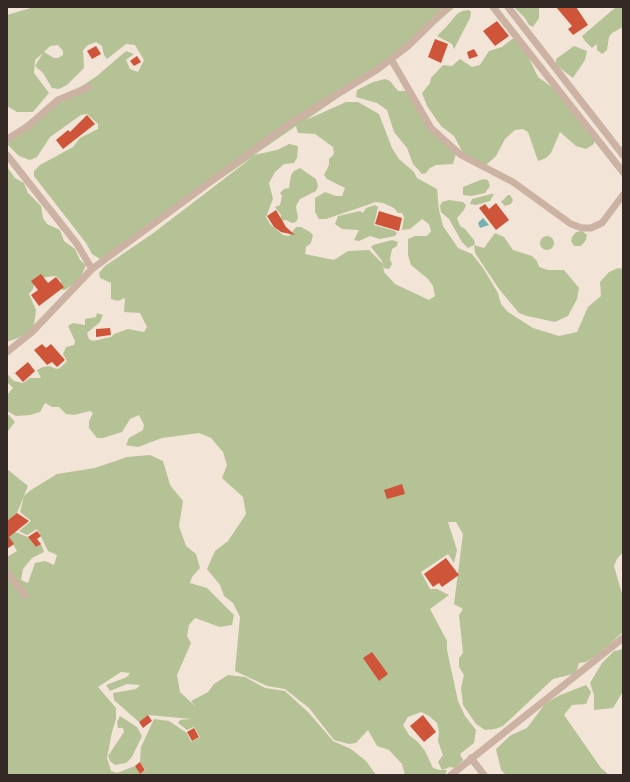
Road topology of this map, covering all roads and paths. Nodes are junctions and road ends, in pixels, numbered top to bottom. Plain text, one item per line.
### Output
1 (448, 7) edge
2 (493, 7) edge
3 (508, 7) edge
4 (391, 59) junction
5 (89, 87) dead end
6 (7, 139) edge
7 (7, 155) edge
8 (623, 155) edge
9 (623, 172) edge
10 (623, 195) edge
11 (92, 270) junction
12 (7, 352) edge
13 (7, 572) edge
14 (25, 596) dead end
15 (623, 638) edge
16 (471, 758) junction
17 (451, 775) edge
18 (484, 775) edge

1 - 4 street
2 - 9 street
3 - 8 street
4 - 10 street
4 - 11 street
5 - 6 street
7 - 11 street
11 - 12 street
13 - 14 street
15 - 16 street
16 - 17 street
16 - 18 street

